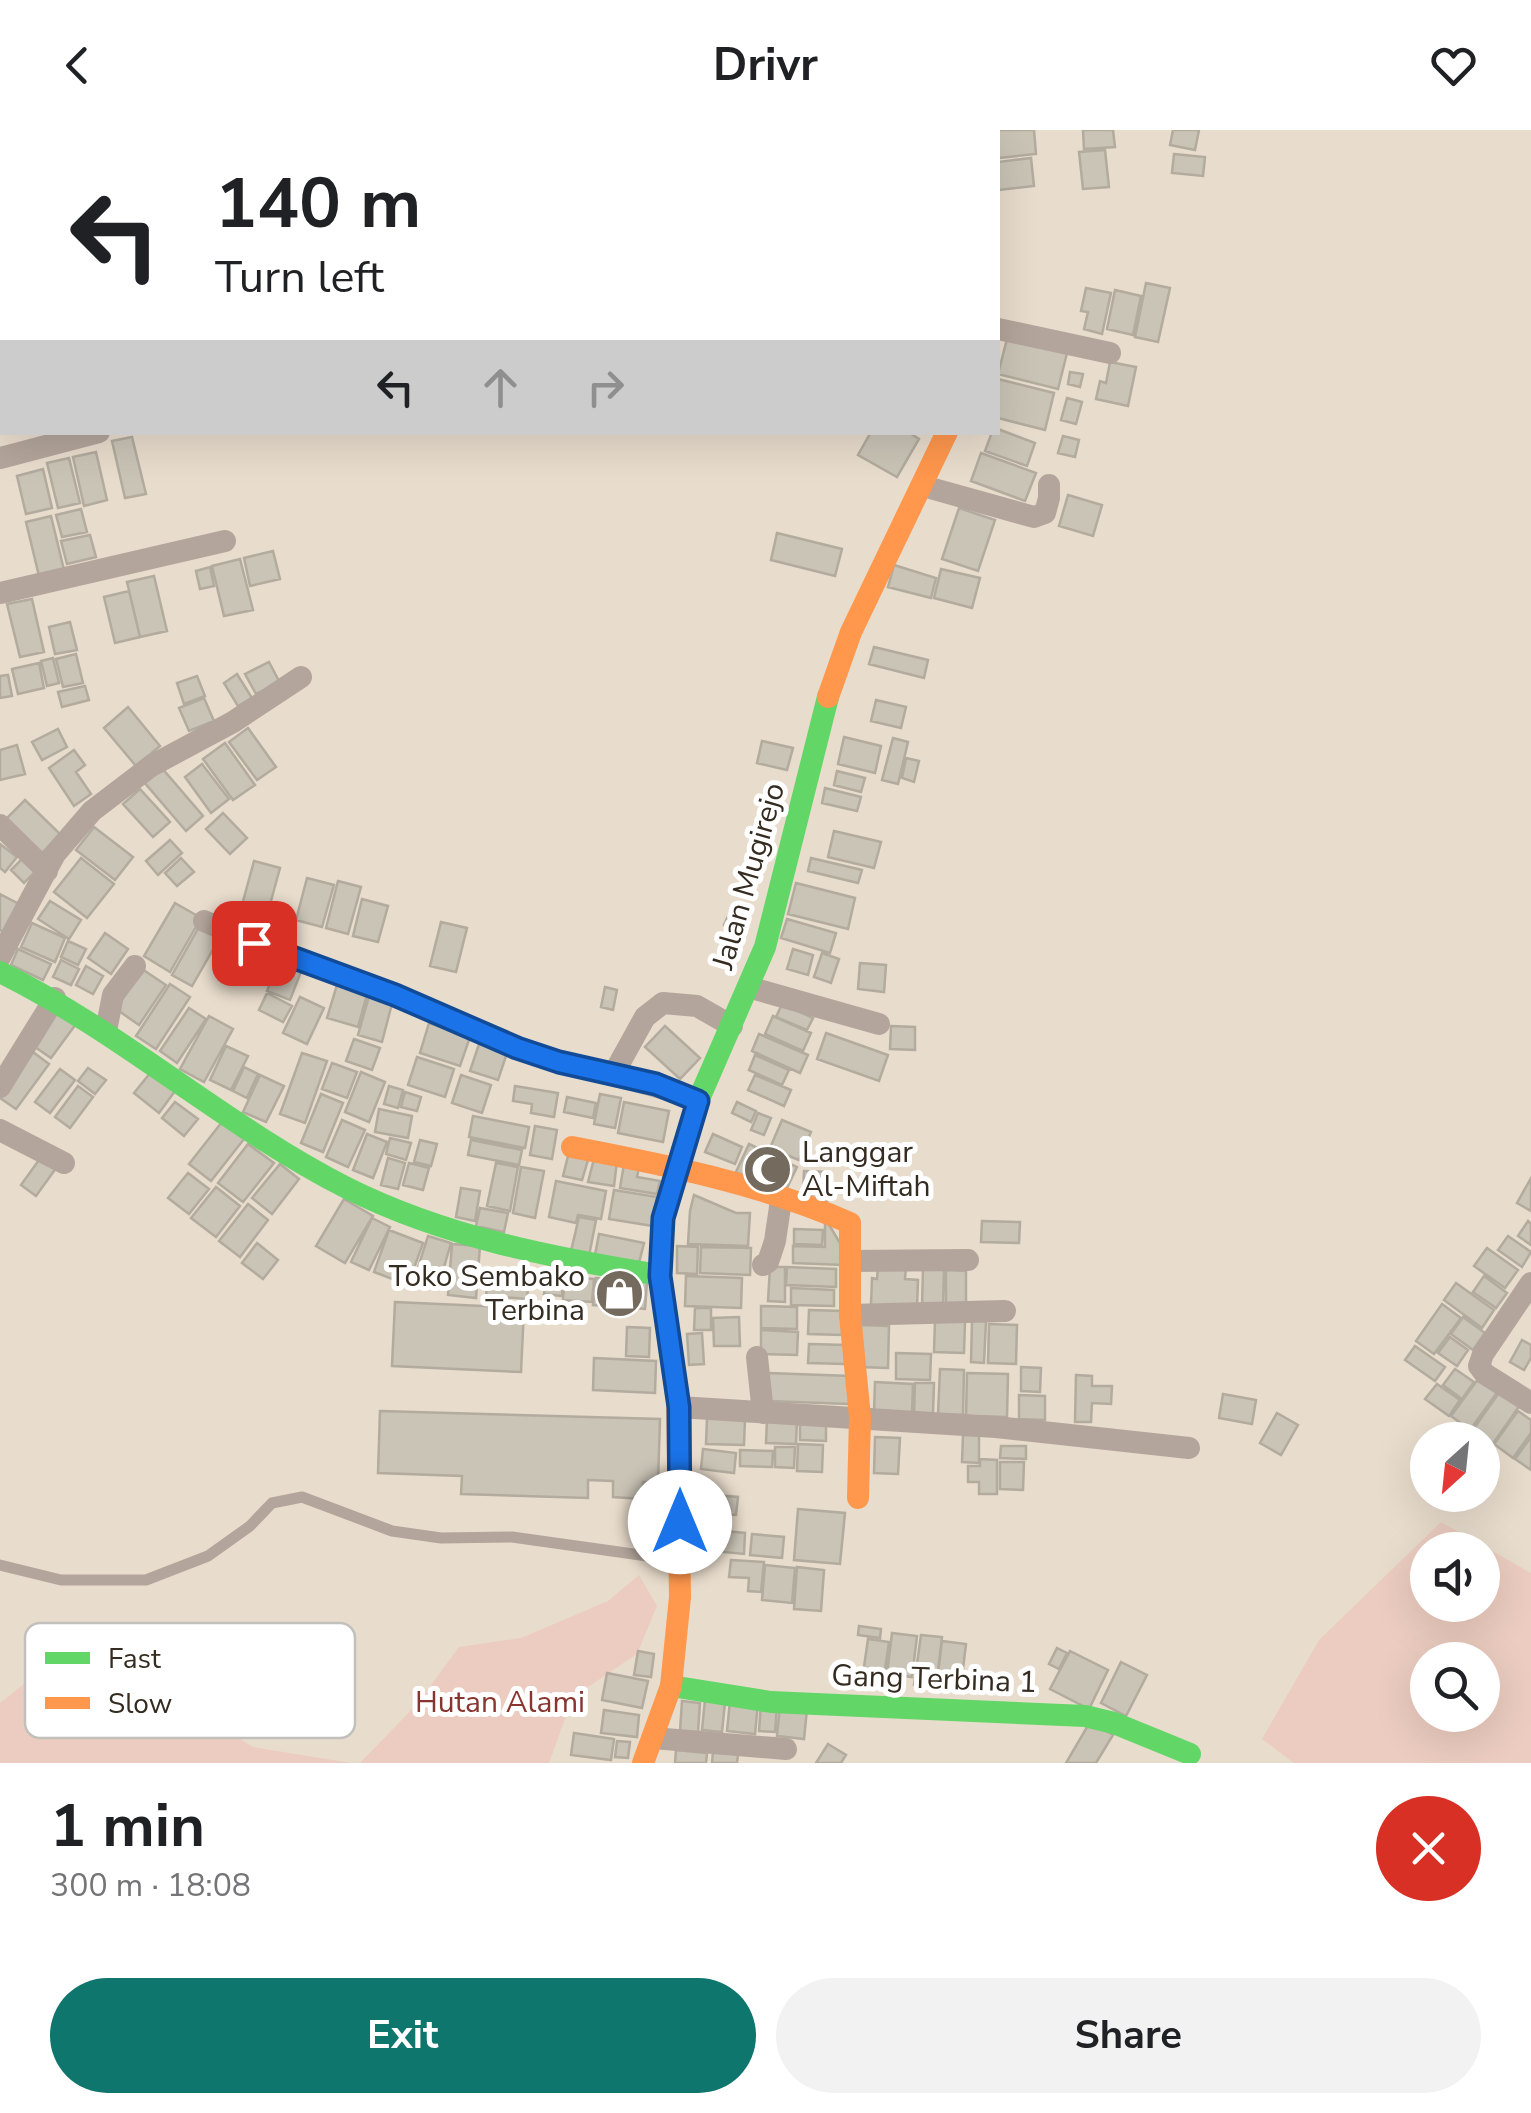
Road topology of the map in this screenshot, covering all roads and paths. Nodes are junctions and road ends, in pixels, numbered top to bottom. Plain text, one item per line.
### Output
1 (1000, 329) edge
2 (1110, 353) dead end
3 (88, 435) edge
4 (946, 435) edge
5 (0, 458) edge
6 (1049, 485) dead end
7 (922, 486) junction
8 (225, 541) dead end
9 (0, 593) edge
10 (301, 677) dead end
11 (0, 824) edge
12 (47, 871) junction
13 (204, 921) dead end
14 (0, 957) edge
15 (135, 966) dead end
16 (0, 972) edge
17 (748, 987) junction
18 (56, 998) junction
19 (880, 1024) dead end
20 (732, 1026) junction
21 (106, 1031) junction
22 (614, 1073) junction
23 (0, 1087) edge
24 (698, 1101) junction
25 (0, 1130) edge
26 (572, 1147) dead end
27 (64, 1162) dead end
28 (677, 1167) junction
29 (781, 1200) junction
30 (968, 1260) dead end
31 (851, 1261) junction
32 (763, 1265) dead end
33 (660, 1276) junction
34 (1531, 1283) edge
35 (1005, 1310) dead end
36 (850, 1315) junction
37 (757, 1356) dead end
38 (1531, 1403) edge
39 (679, 1407) junction
40 (763, 1413) junction
41 (860, 1417) junction
42 (1190, 1448) dead end
43 (858, 1498) dead end
44 (680, 1560) junction
45 (0, 1565) edge
46 (671, 1686) junction
47 (652, 1738) junction
48 (786, 1749) dead end
49 (1190, 1754) dead end
50 (644, 1763) edge

1 - 2 street
3 - 5 street
4 - 7 street, Jalan Mugirejo
6 - 7 street
7 - 17 street, Jalan Mugirejo
8 - 9 street
10 - 12 street
11 - 12 street
12 - 14 street
13 - 22 street
15 - 21 street
16 - 18 street
17 - 19 street
17 - 20 street, Jalan Mugirejo
18 - 21 street
18 - 23 street
20 - 22 street
20 - 24 street, Jalan Mugirejo
21 - 33 street
22 - 24 street
24 - 28 street, Jalan Mugirejo
25 - 27 street
26 - 28 street
28 - 29 street
28 - 33 street, Jalan Mugirejo
29 - 31 street
29 - 32 street
30 - 31 street
31 - 36 street
33 - 39 street, Jalan Mugirejo
34 - 38 street
35 - 36 street
36 - 41 street
37 - 40 street
39 - 40 street
39 - 44 street, Jalan Mugirejo
40 - 41 street
41 - 42 street
41 - 43 street
44 - 45 lane
44 - 46 street, Jalan Mugirejo
46 - 47 street, Jalan Mugirejo
46 - 49 street, Gang Terbina 1
47 - 48 street
47 - 50 street, Jalan Mugirejo

